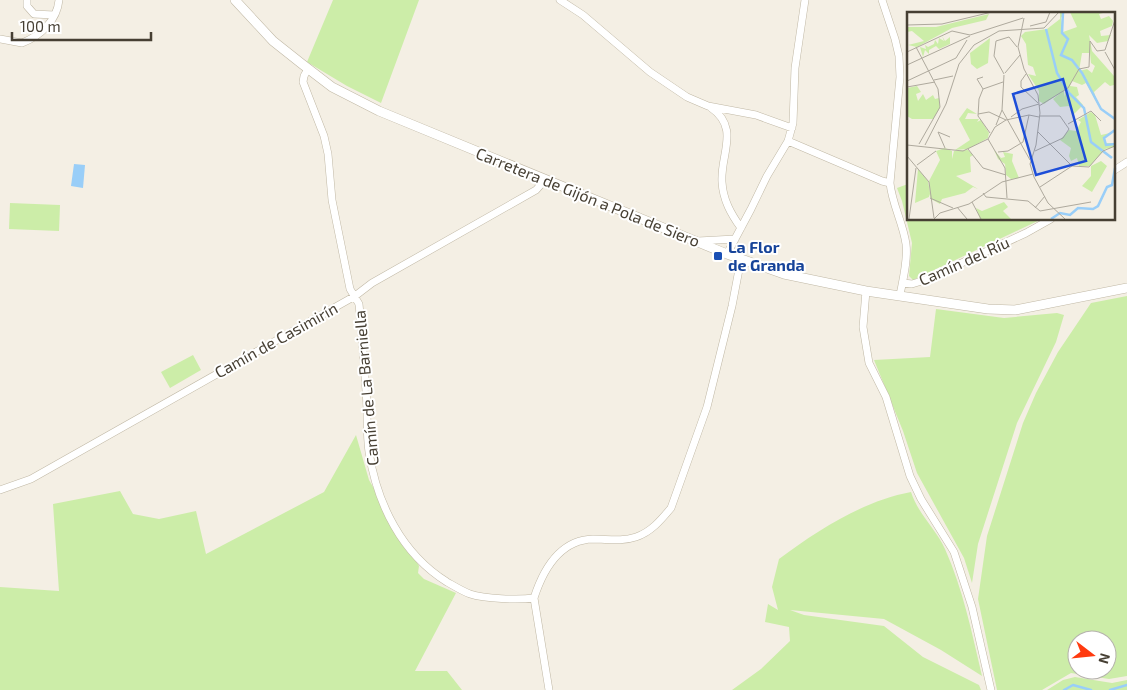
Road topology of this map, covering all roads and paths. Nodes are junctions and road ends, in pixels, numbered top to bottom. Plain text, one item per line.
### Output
1 (27, 0) edge
2 (60, 0) edge
3 (235, 0) edge
4 (560, 0) edge
5 (805, 0) edge
6 (882, 0) edge
7 (54, 15) junction
8 (0, 39) edge
9 (308, 69) junction
10 (708, 106) junction
11 (792, 128) junction
12 (788, 141) junction
13 (1127, 162) edge
14 (1114, 170) edge
15 (545, 180) junction
16 (890, 183) junction
17 (1049, 220) edge
18 (741, 228) junction
19 (735, 239) junction
20 (697, 242) junction
21 (727, 254) junction
22 (741, 259) junction
23 (903, 283) junction
24 (1127, 288) edge
25 (866, 291) junction
26 (900, 295) junction
27 (355, 296) junction
28 (0, 490) edge
29 (534, 598) junction
30 (549, 690) edge
31 (991, 690) edge

1 - 7 street
2 - 7 street
3 - 9 street, Carretera de Gijón a Pola de Siero
4 - 10 street
5 - 11 street
6 - 16 street
7 - 8 street
9 - 15 street, Carretera de Gijón a Pola de Siero
9 - 27 street, Camín de La Barniella
10 - 11 street
10 - 18 street
11 - 12 street
12 - 16 street
12 - 18 street
13 - 14 street
15 - 20 street, Carretera de Gijón a Pola de Siero
15 - 27 street, Camín de Casimirín
16 - 23 street
17 - 23 street, Camín del Ríu
18 - 19 street
19 - 20 street
19 - 21 street
20 - 21 street, Carretera de Gijón a Pola de Siero
21 - 22 street, Carretera de Gijón a Pola de Siero
22 - 25 street, Carretera de Gijón a Pola de Siero
22 - 29 street
23 - 26 street
24 - 26 street, Carretera de Gijón a Pola de Siero
25 - 26 street, Carretera de Gijón a Pola de Siero
25 - 31 street
27 - 28 street, Camín de Casimirín
27 - 29 street, Camín de La Barniella
29 - 30 street

